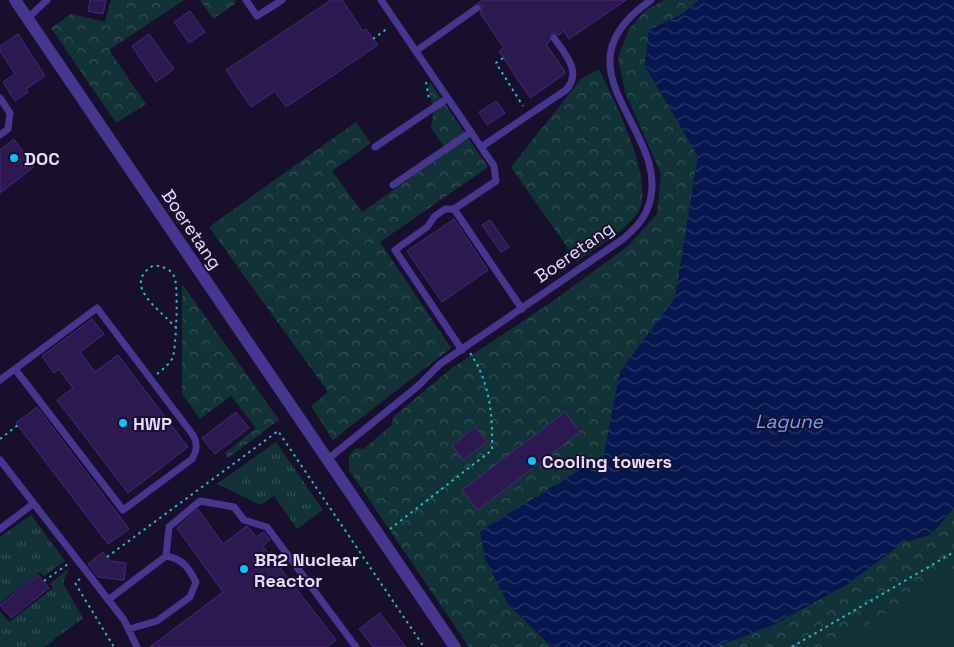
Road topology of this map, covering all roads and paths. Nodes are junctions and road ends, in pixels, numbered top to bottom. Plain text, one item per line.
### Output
1 (14, 0) edge
2 (47, 0) edge
3 (246, 0) edge
4 (282, 0) edge
5 (381, 0) edge
6 (651, 0) edge
7 (477, 8) dead end
8 (27, 19) junction
9 (396, 23) junction
10 (554, 38) dead end
11 (373, 39) dead end
12 (416, 51) junction
13 (503, 58) dead end
14 (429, 70) junction
15 (0, 98) edge
16 (448, 98) junction
17 (432, 108) junction
18 (529, 115) junction
19 (471, 132) junction
20 (0, 136) edge
21 (375, 147) dead end
22 (481, 147) junction
23 (393, 185) dead end
24 (454, 209) junction
25 (522, 309) junction
26 (175, 327) junction
27 (464, 349) junction
28 (16, 369) junction
29 (151, 378) junction
30 (0, 380) edge
31 (18, 425) dead end
32 (0, 439) edge
33 (328, 459) junction
34 (0, 460) edge
35 (33, 504) junction
36 (0, 529) edge
37 (380, 536) junction
38 (954, 552) edge
39 (166, 556) junction
40 (107, 557) dead end
41 (76, 558) junction
42 (87, 574) junction
43 (44, 581) dead end
44 (108, 600) junction
45 (128, 629) junction
46 (114, 647) edge
47 (137, 647) edge
48 (356, 647) edge
49 (424, 647) edge
50 (455, 647) edge
51 (792, 647) edge

1 - 8 street, Boeretang
2 - 8 lane
3 - 4 lane
5 - 9 lane
6 - 25 lane, Boeretang
7 - 12 lane
8 - 33 street, Boeretang
9 - 11 path
9 - 12 lane
10 - 18 lane
12 - 14 lane
13 - 18 path
14 - 16 lane
14 - 17 path
15 - 20 lane
16 - 17 lane
16 - 19 lane
17 - 21 lane
18 - 22 lane
19 - 22 lane
19 - 23 lane
22 - 24 lane
24 - 25 lane
24 - 27 lane
25 - 27 lane, Boeretang
26 - 26 path
26 - 29 path
27 - 33 lane, Boeretang
27 - 37 path
28 - 29 lane
28 - 29 lane
28 - 30 lane
31 - 32 path
33 - 37 street, Boeretang
34 - 35 lane
35 - 36 lane
35 - 41 lane
37 - 50 street, Boeretang
38 - 51 path
39 - 44 lane
39 - 45 lane
39 - 48 lane
40 - 49 path
41 - 42 lane
41 - 43 path
42 - 44 lane
42 - 46 path
44 - 45 lane
45 - 47 lane

